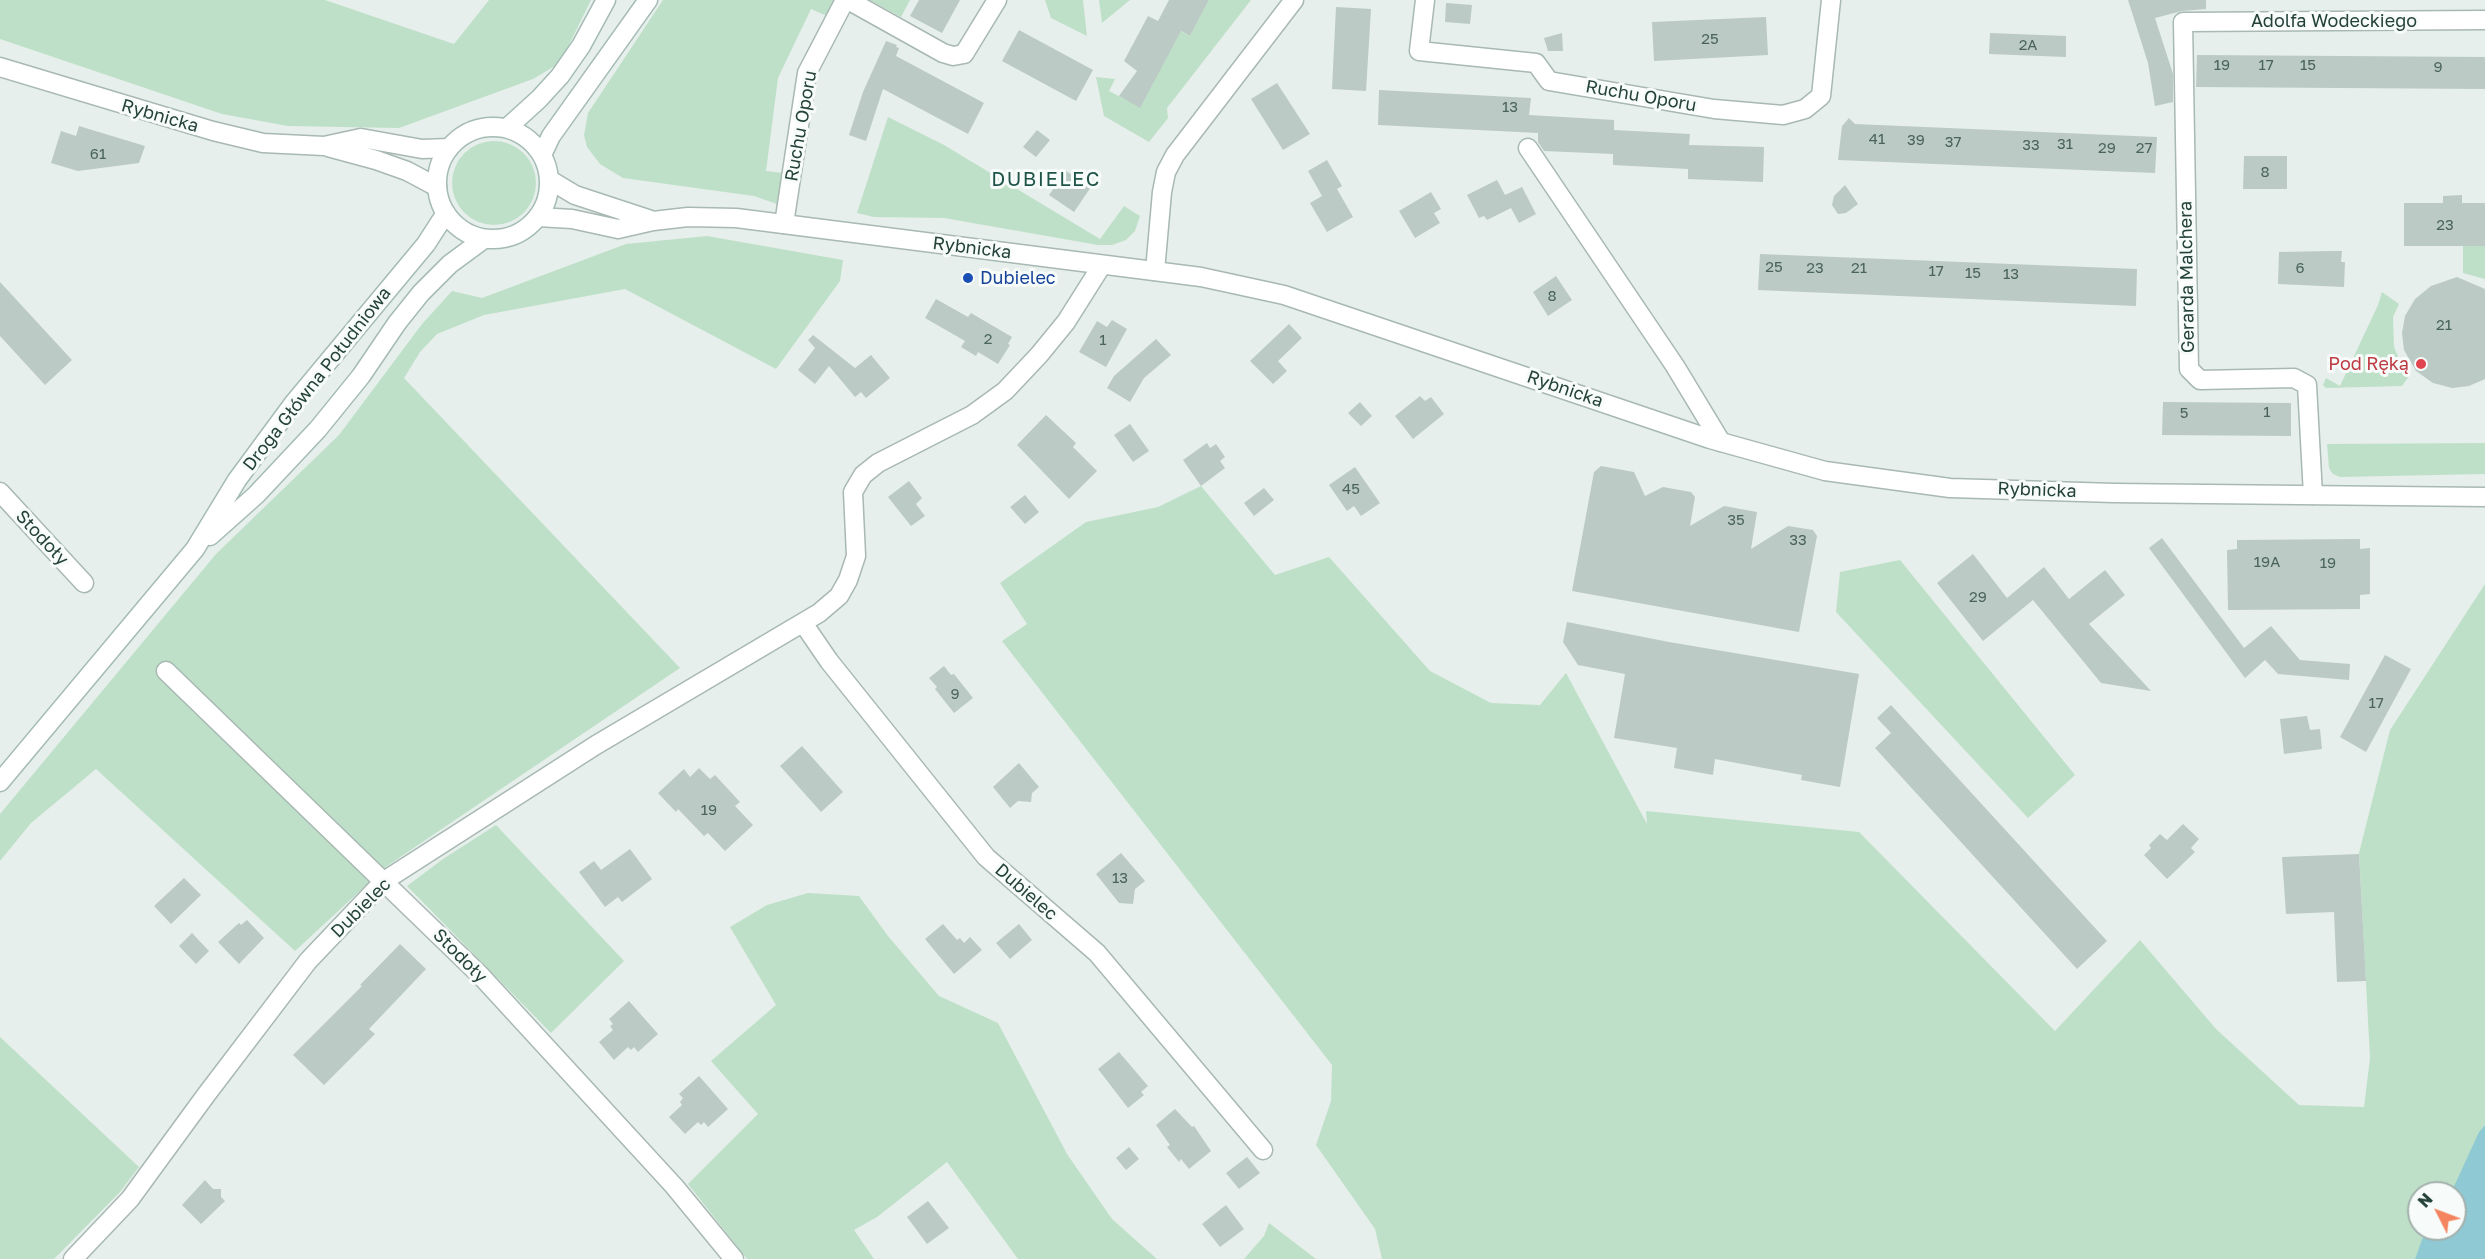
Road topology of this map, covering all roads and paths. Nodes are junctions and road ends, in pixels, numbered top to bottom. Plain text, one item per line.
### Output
1 (606, 0) edge
2 (648, 0) edge
3 (847, 0) edge
4 (997, 0) edge
5 (1294, 0) edge
6 (1425, 0) edge
7 (1831, 0) edge
8 (2485, 20) edge
9 (2184, 22) joint
10 (0, 67) edge
11 (507, 128) junction
12 (324, 146) junction
13 (449, 148) junction
14 (1528, 148) dead end
15 (542, 155) junction
16 (550, 180) junction
17 (437, 187) junction
18 (446, 213) junction
19 (538, 217) junction
20 (653, 221) junction
21 (784, 224) junction
22 (484, 239) junction
23 (1102, 265) junction
24 (1155, 271) junction
25 (1721, 442) junction
26 (0, 492) edge
27 (2313, 495) junction
28 (2485, 497) edge
29 (195, 549) junction
30 (84, 583) dead end
31 (802, 623) junction
32 (166, 671) dead end
33 (0, 782) edge
34 (384, 881) junction
35 (1263, 1150) dead end
36 (73, 1259) edge
37 (734, 1259) edge

1 - 11 street
2 - 15 street
3 - 4 street, Ruchu Oporu
3 - 21 street, Ruchu Oporu
5 - 24 street
6 - 7 street, Ruchu Oporu
8 - 9 street, Adolfa Wodeckiego
9 - 27 street, Gerarda Malchera
10 - 12 street, Rybnicka
11 - 13 street
11 - 15 street
12 - 13 street, Rybnicka
12 - 17 street, Rybnicka
13 - 17 street
14 - 25 street
15 - 16 street
16 - 19 street
16 - 20 street, Rybnicka
17 - 18 street
18 - 22 street
18 - 29 street, Droga Główna Południowa
19 - 20 street, Rybnicka
19 - 22 street
20 - 21 street, Rybnicka
21 - 23 street, Rybnicka
22 - 29 street, Droga Główna Południowa
23 - 24 street, Rybnicka
23 - 31 street, Dubielec
24 - 25 street, Rybnicka
25 - 27 street, Rybnicka
26 - 30 street, Stodoły
27 - 28 street, Rybnicka
29 - 33 street, Droga Główna Południowa
31 - 34 street, Dubielec
31 - 35 street, Dubielec
32 - 34 street, Stodoły
34 - 36 street, Dubielec
34 - 37 street, Stodoły

